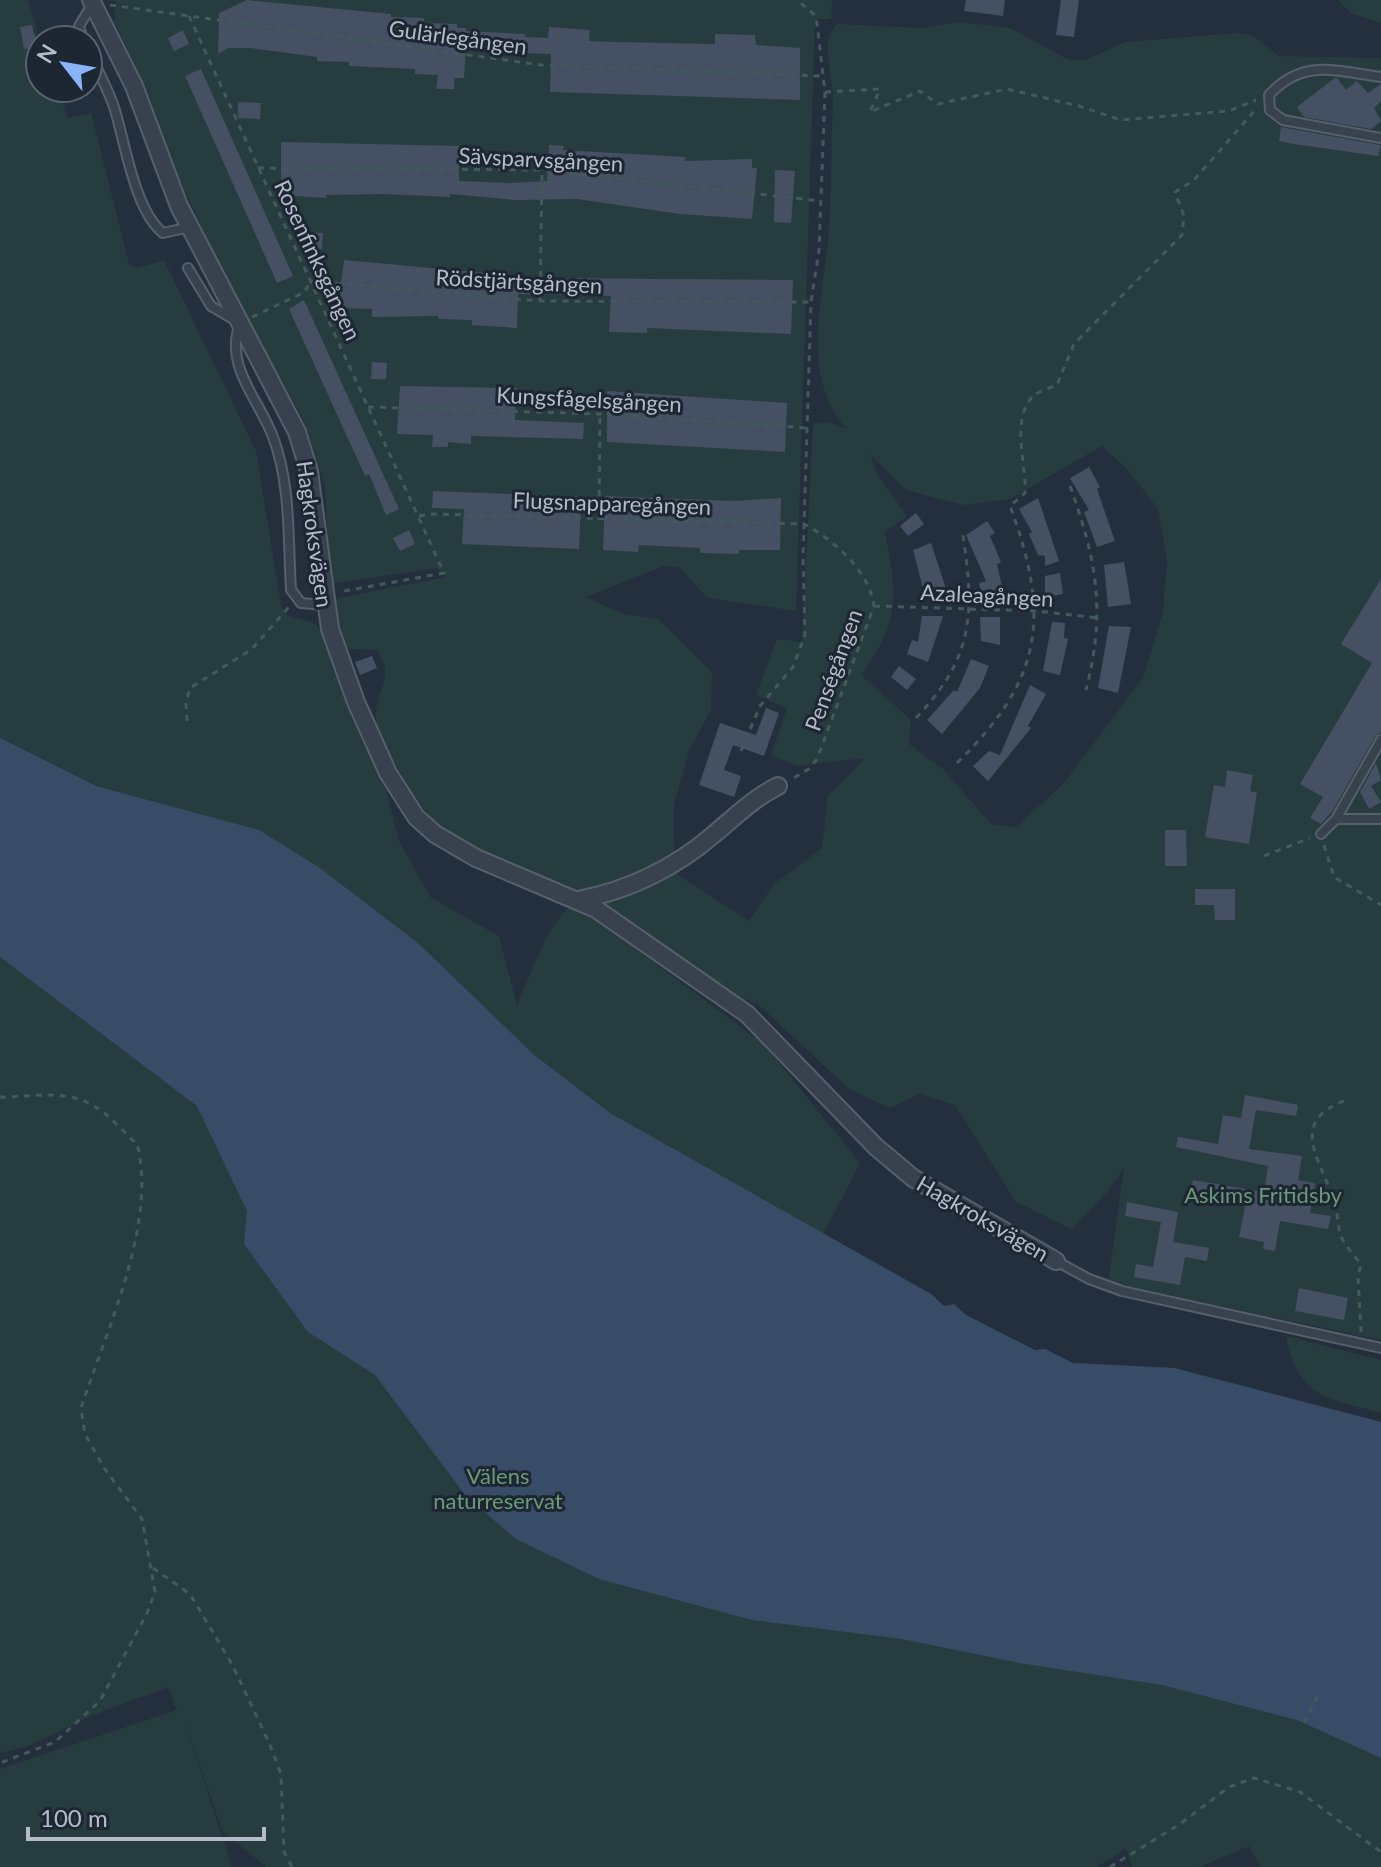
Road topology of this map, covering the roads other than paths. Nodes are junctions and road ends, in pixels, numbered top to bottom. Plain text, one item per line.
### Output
1 (92, 1) edge
2 (80, 24) edge
3 (1381, 77) edge
4 (104, 85) edge
5 (1381, 138) edge
6 (190, 227) junction
7 (188, 268) dead end
8 (240, 323) junction
9 (323, 600) junction
10 (1381, 740) edge
11 (778, 786) road end
12 (1336, 819) junction
13 (1381, 819) edge
14 (1321, 834) road end
15 (578, 900) junction
16 (1056, 1261) joint
17 (1381, 1348) edge

1 - 2 lane
1 - 6 street, Hagkroksvägen
3 - 5 lane
4 - 6 lane
6 - 8 street, Hagkroksvägen
7 - 8 lane
8 - 9 street, Hagkroksvägen
8 - 9 lane
9 - 15 street, Hagkroksvägen
10 - 12 lane
11 - 15 street
12 - 13 lane
12 - 14 lane
15 - 16 street, Hagkroksvägen
16 - 17 lane, Hagkroksvägen

